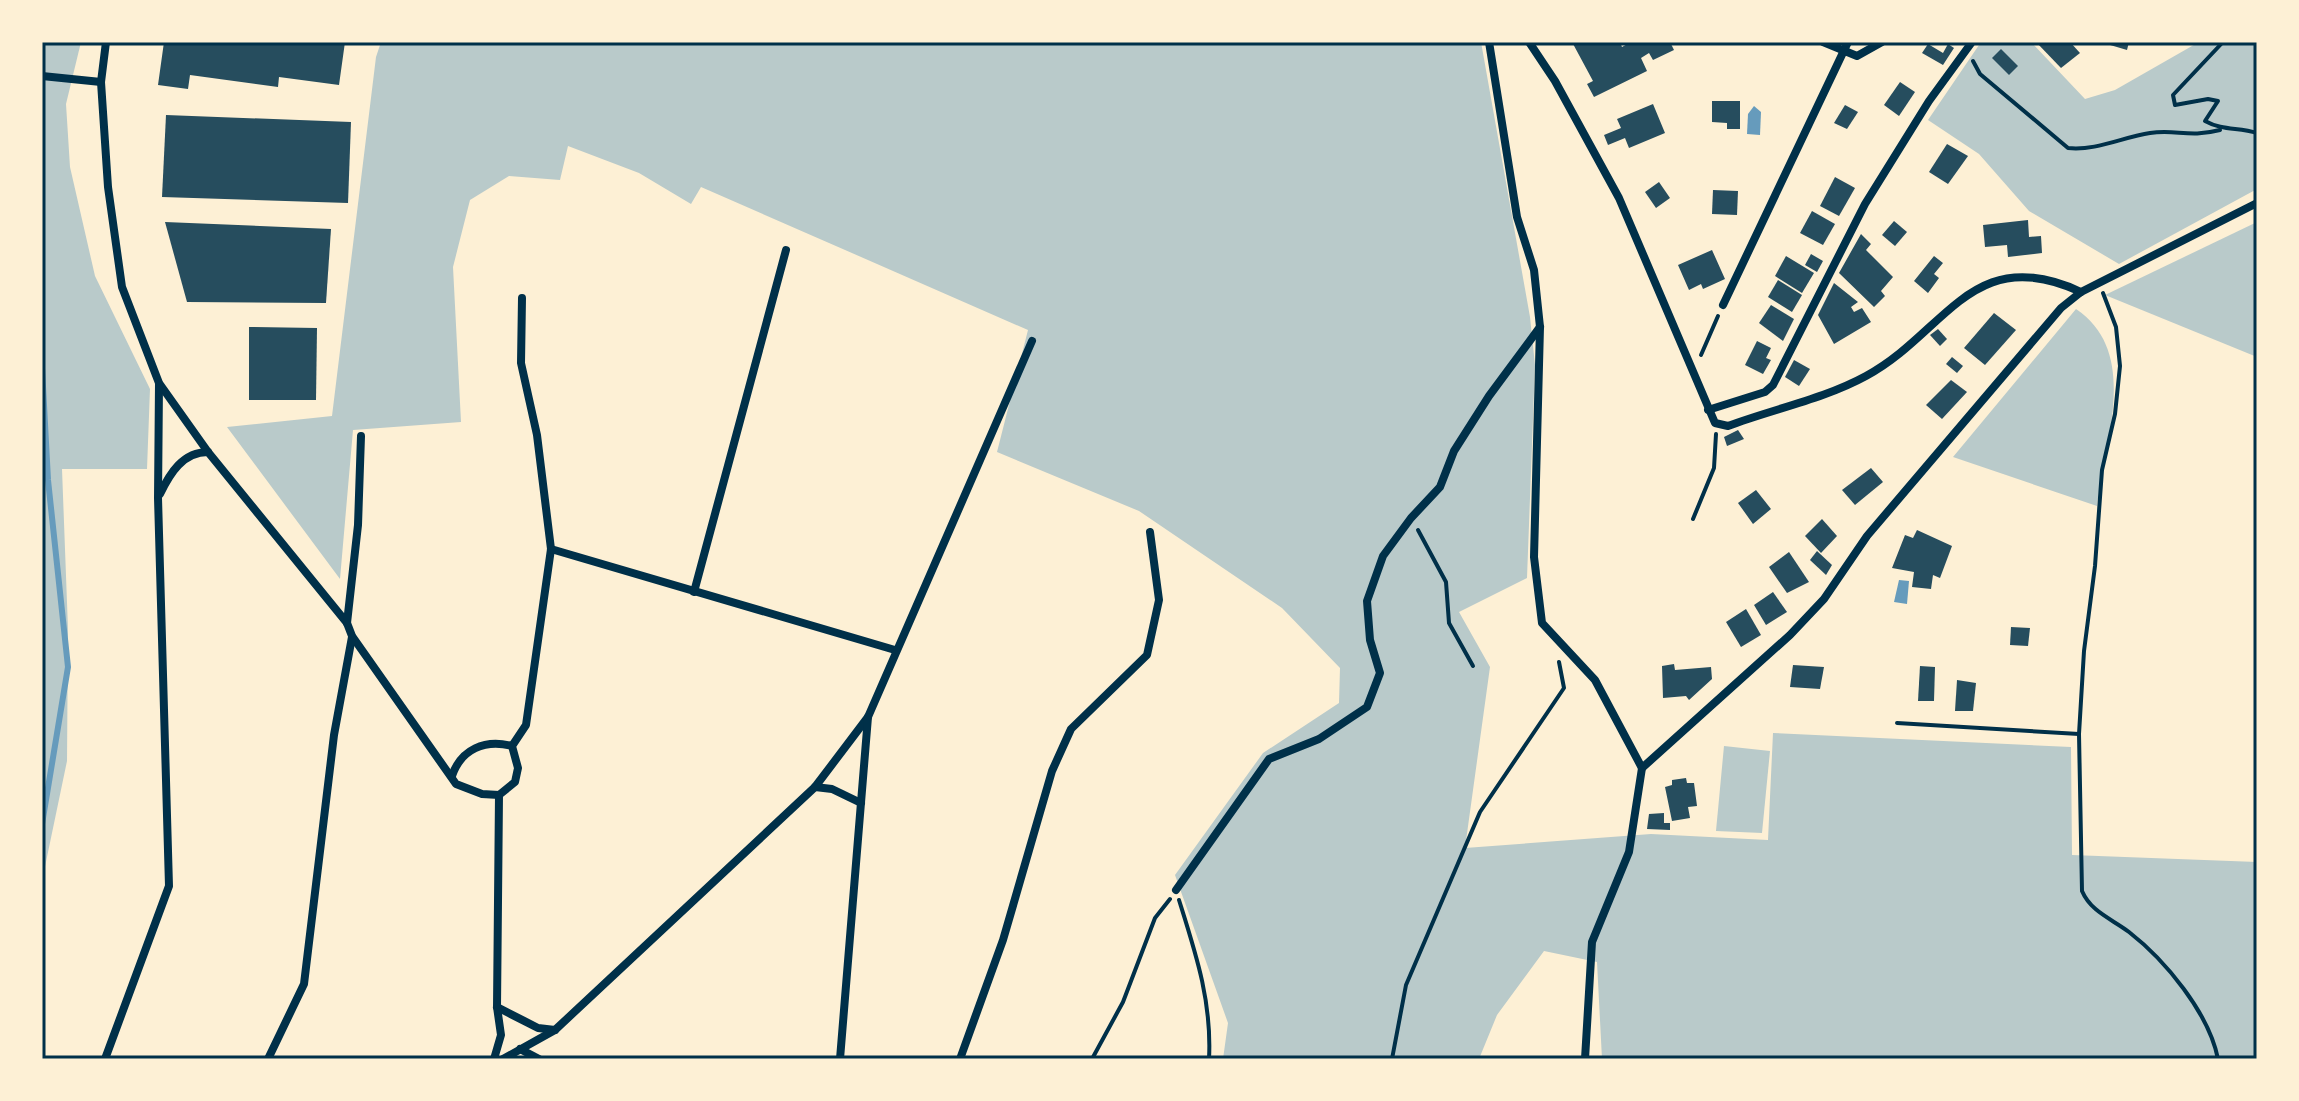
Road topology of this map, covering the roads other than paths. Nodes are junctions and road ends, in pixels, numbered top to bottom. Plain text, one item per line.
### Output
1 (106, 42) edge
2 (1489, 42) edge
3 (1529, 42) edge
4 (1823, 42) edge
5 (1882, 42) edge
6 (1972, 42) edge
7 (1846, 46) edge
8 (45, 76) edge
9 (101, 82) junction
10 (2257, 203) edge
11 (786, 250) dead end
12 (2081, 292) junction
13 (522, 298) dead end
14 (1723, 305) road end
15 (1540, 327) junction
16 (1032, 341) dead end
17 (159, 383) junction
18 (1708, 410) junction
19 (361, 436) dead end
20 (208, 452) junction
21 (158, 498) junction
22 (1150, 532) dead end
23 (551, 549) junction
24 (694, 592) junction
25 (347, 623) junction
26 (352, 636) junction
27 (895, 650) junction
28 (868, 717) junction
29 (512, 746) junction
30 (1642, 768) junction
31 (452, 776) junction
32 (815, 787) junction
33 (499, 795) junction
34 (861, 803) junction
35 (1176, 890) road end
36 (497, 1007) junction
37 (555, 1030) junction
38 (520, 1049) junction
39 (105, 1059) edge
40 (268, 1059) edge
41 (494, 1059) edge
42 (503, 1059) edge
43 (539, 1059) edge
44 (840, 1059) edge
45 (960, 1059) edge
46 (1585, 1059) edge

1 - 9 street
2 - 15 street
3 - 18 street
4 - 7 street
5 - 7 street
6 - 18 street
7 - 14 street
8 - 9 street
9 - 17 street
10 - 12 street
11 - 24 street
12 - 18 street
12 - 30 street
13 - 23 street
15 - 30 street
15 - 35 street
16 - 27 street
17 - 20 street
17 - 21 street
19 - 25 street
20 - 21 street
20 - 25 street
21 - 39 street
22 - 45 street
23 - 24 street
23 - 29 street
24 - 27 street
25 - 26 street
26 - 31 street
26 - 40 street
27 - 28 street
28 - 32 street
28 - 34 street
29 - 31 street
29 - 33 street
30 - 46 street
31 - 33 street
32 - 34 street
32 - 37 street
33 - 36 street
34 - 44 street
36 - 37 street
36 - 41 street
37 - 38 street
38 - 42 street
38 - 43 street

